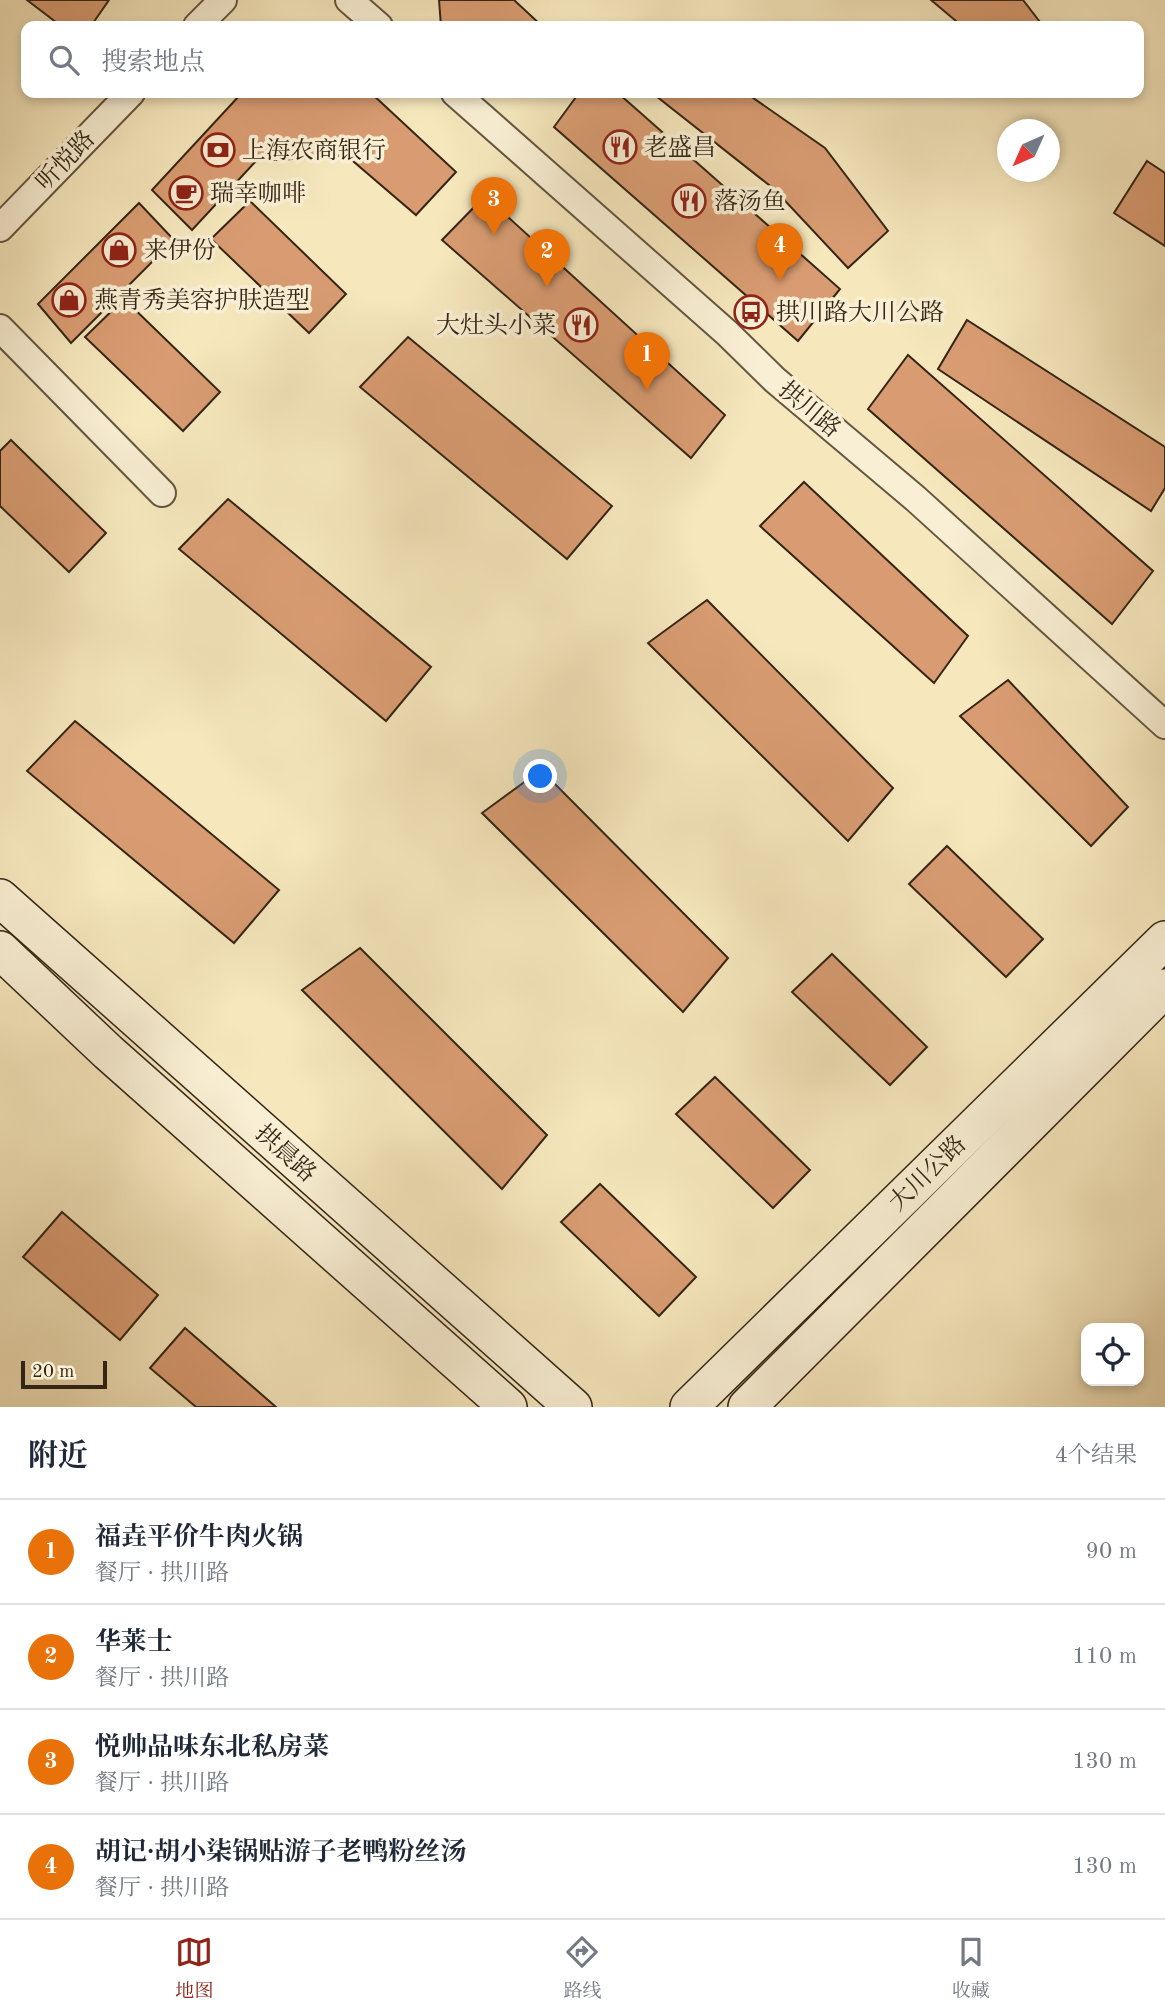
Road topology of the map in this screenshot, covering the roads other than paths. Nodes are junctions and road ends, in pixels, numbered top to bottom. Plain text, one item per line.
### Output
1 (223, 0) edge
2 (349, 0) edge
3 (202, 21) edge
4 (373, 21) edge
5 (126, 98) edge
6 (460, 98) edge
7 (0, 228) edge
8 (0, 328) edge
9 (162, 493) dead end
10 (1165, 725) edge
11 (0, 898) edge
12 (1165, 940) edge
13 (0, 950) edge
14 (1165, 988) edge
15 (508, 1407) edge
16 (573, 1407) edge
17 (689, 1407) edge
18 (747, 1407) edge

1 - 3 street
2 - 4 street
5 - 7 street, 听悦路
6 - 10 street, 拱川路
8 - 9 street
11 - 16 main road, 拱晨路
12 - 17 main road, 大川公路
13 - 15 main road, 拱晨路
14 - 18 main road, 大川公路

